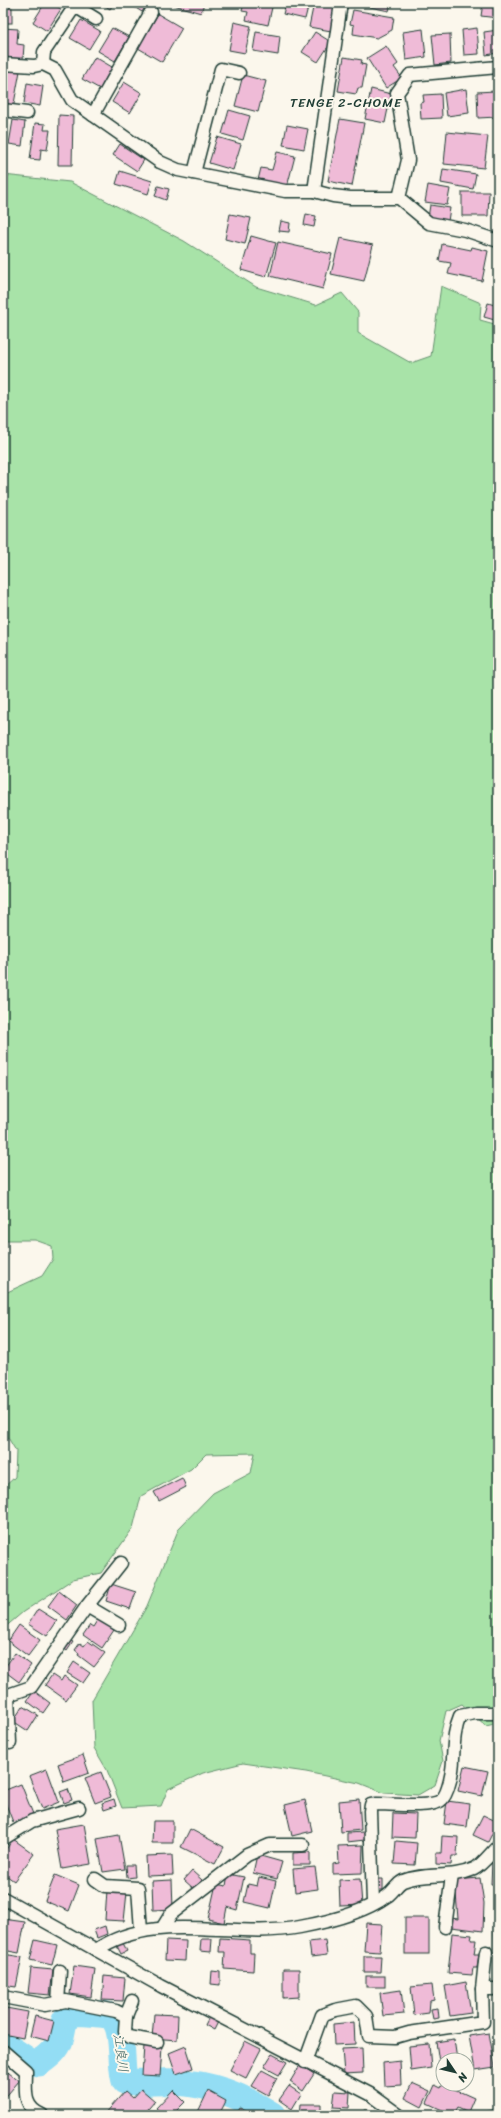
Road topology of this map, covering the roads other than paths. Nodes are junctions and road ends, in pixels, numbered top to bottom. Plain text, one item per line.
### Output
1 (341, 3) edge
2 (73, 4) edge
3 (151, 12) dead end
4 (96, 19) dead end
5 (3, 64) edge
6 (43, 64) junction
7 (498, 67) edge
8 (239, 73) dead end
9 (3, 110) edge
10 (27, 113) dead end
11 (93, 115) junction
12 (194, 173) junction
13 (314, 191) junction
14 (399, 198) junction
15 (498, 241) edge
16 (120, 1563) dead end
17 (87, 1606) junction
18 (119, 1625) dead end
19 (5, 1695) edge
20 (498, 1713) edge
21 (10, 1743) dead end
22 (79, 1808) dead end
23 (3, 1839) edge
24 (303, 1845) dead end
25 (498, 1846) edge
26 (452, 1875) junction
27 (95, 1879) dead end
28 (3, 1898) edge
29 (373, 1904) junction
30 (163, 1927) junction
31 (445, 1927) dead end
32 (141, 1930) junction
33 (96, 1950) junction
34 (486, 1952) dead end
35 (60, 1971) dead end
36 (3, 1998) edge
37 (132, 2001) dead end
38 (58, 2003) junction
39 (126, 2016) junction
40 (157, 2042) dead end
41 (3, 2052) edge
42 (305, 2062) junction
43 (38, 2114) edge
44 (399, 2115) edge

1 - 13 street
2 - 4 street
2 - 6 street
3 - 11 street
5 - 6 street
6 - 11 street
7 - 14 street
8 - 12 street
9 - 10 street
11 - 12 street
12 - 13 street
13 - 14 street
14 - 15 street
16 - 17 street
17 - 18 street
17 - 19 street
19 - 21 street
20 - 29 street
22 - 23 street
24 - 30 street
25 - 26 street
26 - 29 street
26 - 31 street
27 - 32 street
28 - 33 street
29 - 30 street
30 - 32 street
32 - 33 street
33 - 42 street
34 - 42 street
35 - 38 street
36 - 38 street
37 - 39 street
38 - 39 street
39 - 40 street
41 - 43 street
42 - 44 street

